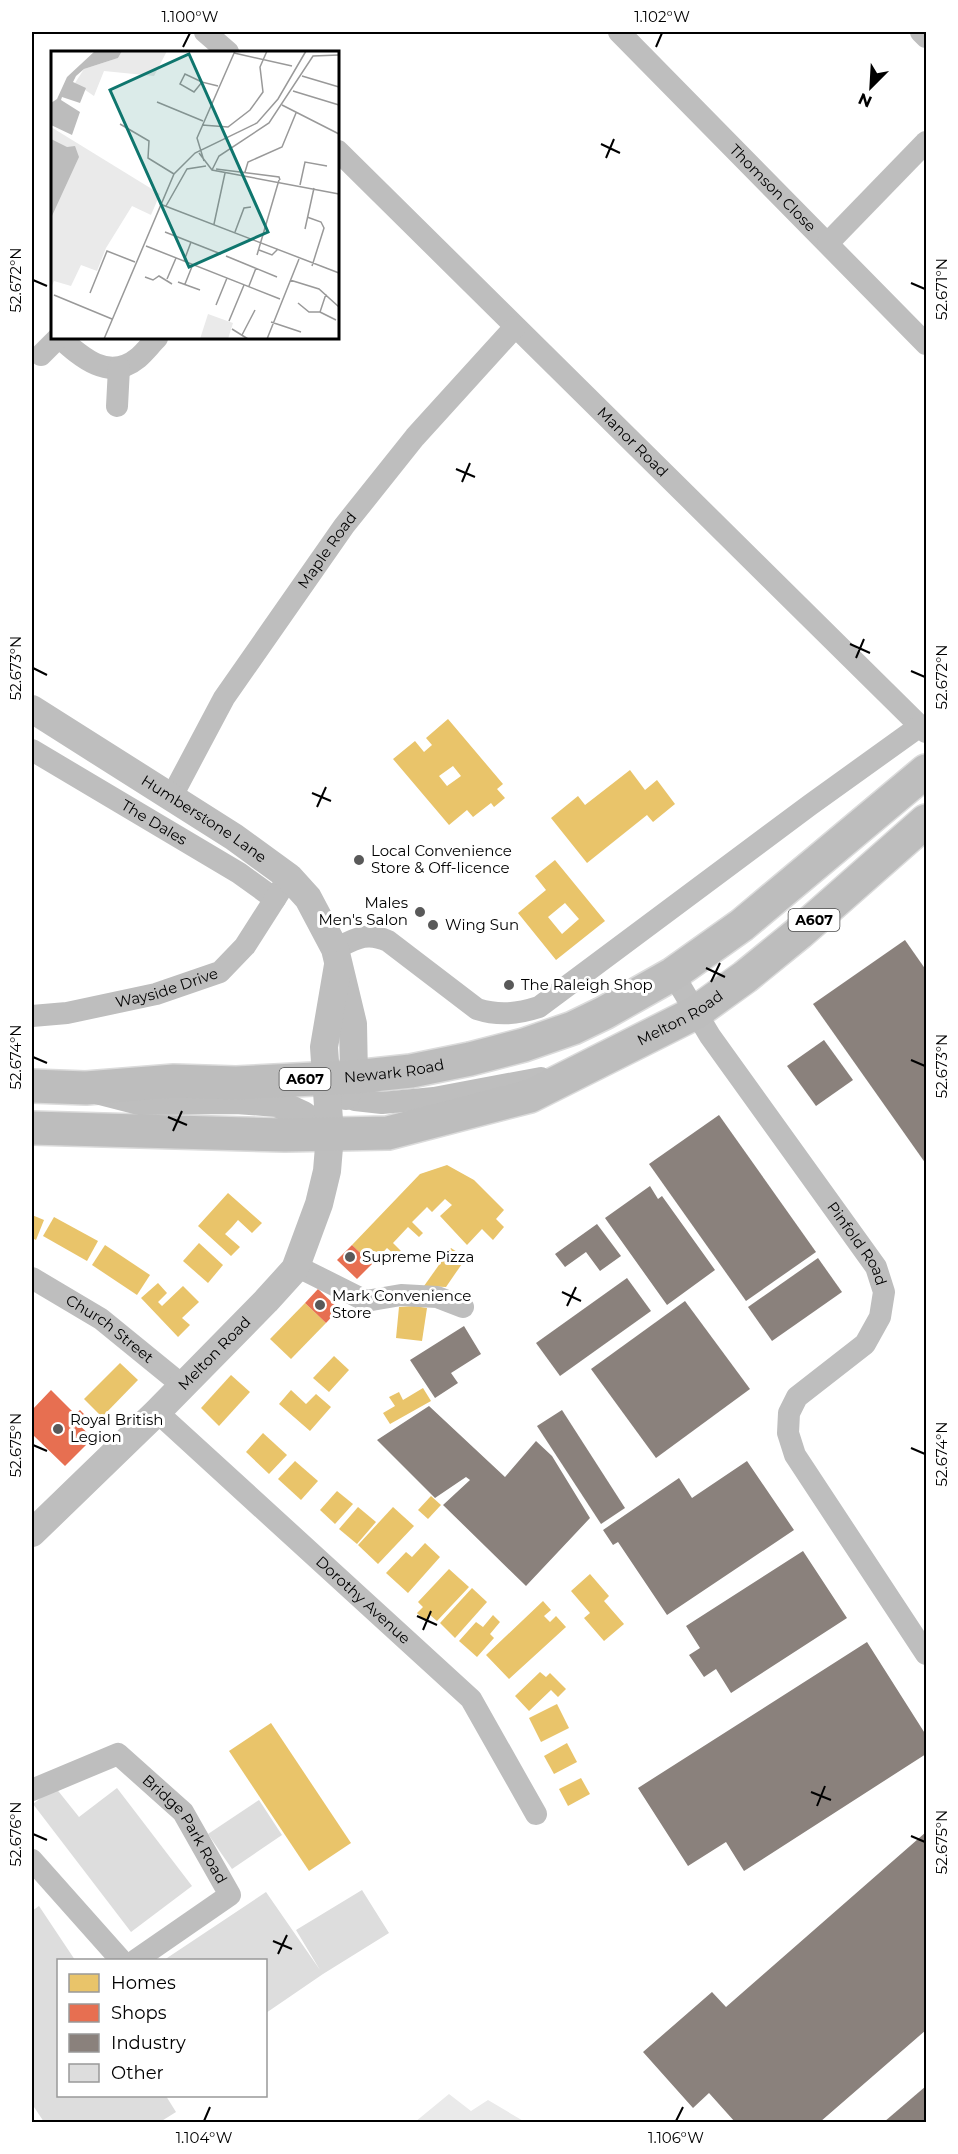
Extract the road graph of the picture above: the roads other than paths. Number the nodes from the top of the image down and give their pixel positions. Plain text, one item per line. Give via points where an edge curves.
1 (205, 32) edge
2 (619, 32) edge
3 (921, 32) edge
4 (927, 37) edge
5 (227, 51) edge
6 (927, 142) edge
7 (339, 152) edge
8 (828, 243) junction
9 (514, 327) junction
10 (58, 339) edge
11 (60, 339) edge
12 (156, 339) edge
13 (927, 344) edge
14 (41, 355) dead end
15 (120, 368) junction
16 (117, 406) dead end
17 (32, 710) edge
18 (923, 729) edge
19 (32, 750) edge
20 (927, 771) edge
21 (172, 796) junction
22 (927, 821) edge
23 (282, 888) junction
24 (336, 957) junction
25 (673, 974) junction
26 (695, 1013) junction
27 (32, 1016) edge
28 (583, 1070) junction
29 (342, 1084) junction
30 (32, 1086) edge
31 (86, 1088) junction
32 (32, 1128) edge
33 (330, 1135) junction
34 (296, 1266) junction
35 (32, 1278) edge
36 (463, 1307) dead end
37 (182, 1385) junction
38 (157, 1412) junction
39 (32, 1533) edge
40 (927, 1654) edge
41 (32, 1790) edge
42 (536, 1814) dead end
43 (32, 1860) edge
44 (120, 1959) edge
45 (137, 1959) edge

1 - 5 street
2 - 8 street, Thomson Close
3 - 4 street
6 - 8 street
7 - 9 street, Manor Road
8 - 13 street, Thomson Close
9 - 18 street, Manor Road
9 - 21 street, Maple Road via 416,437 344,526 224,698
10 - 14 street
11 - 15 street via 93,364
12 - 15 street via 137,359
15 - 16 street
17 - 21 street, Humberstone Lane
18 - 24 street via 810,805 539,1007 506,1015 477,1009 379,937 360,937
19 - 23 street, The Dales via 239,873
20 - 25 highway, A607 via 742,925
21 - 23 street, Humberstone Lane via 234,837
22 - 26 highway, Melton Road / A607 via 799,933
23 - 24 street, Humberstone Lane via 308,898
23 - 27 street, Wayside Drive via 244,946 220,972 156,994 67,1013
24 - 29 street via 324,1047
25 - 26 street, Pinfold Road
25 - 29 highway, Newark Road / A607 via 573,1028 524,1045
26 - 28 highway, Melton Road / A607
26 - 40 street, Pinfold Road via 876,1267 884,1292 880,1317 865,1344 797,1397 789,1413 788,1433 795,1455
28 - 29 street via 434,1098 367,1103
28 - 33 highway, Melton Road / A607 via 530,1096 388,1133
29 - 31 highway, Newark Road / A607 via 174,1081
29 - 33 street, Melton Road
30 - 31 highway, Newark Road / A607
31 - 33 street, A607 via 139,1101 277,1103 303,1115
32 - 33 highway, A607
33 - 34 street, Melton Road via 319,1204
34 - 36 street via 366,1301 401,1295 437,1297
34 - 37 street, Melton Road
35 - 37 street, Church Street via 101,1319
37 - 38 street, Melton Road
38 - 39 street, Melton Road
38 - 42 street, Dorothy Avenue via 471,1699
41 - 45 street, Bridge Park Road via 118,1754 183,1812 230,1895
43 - 44 street

